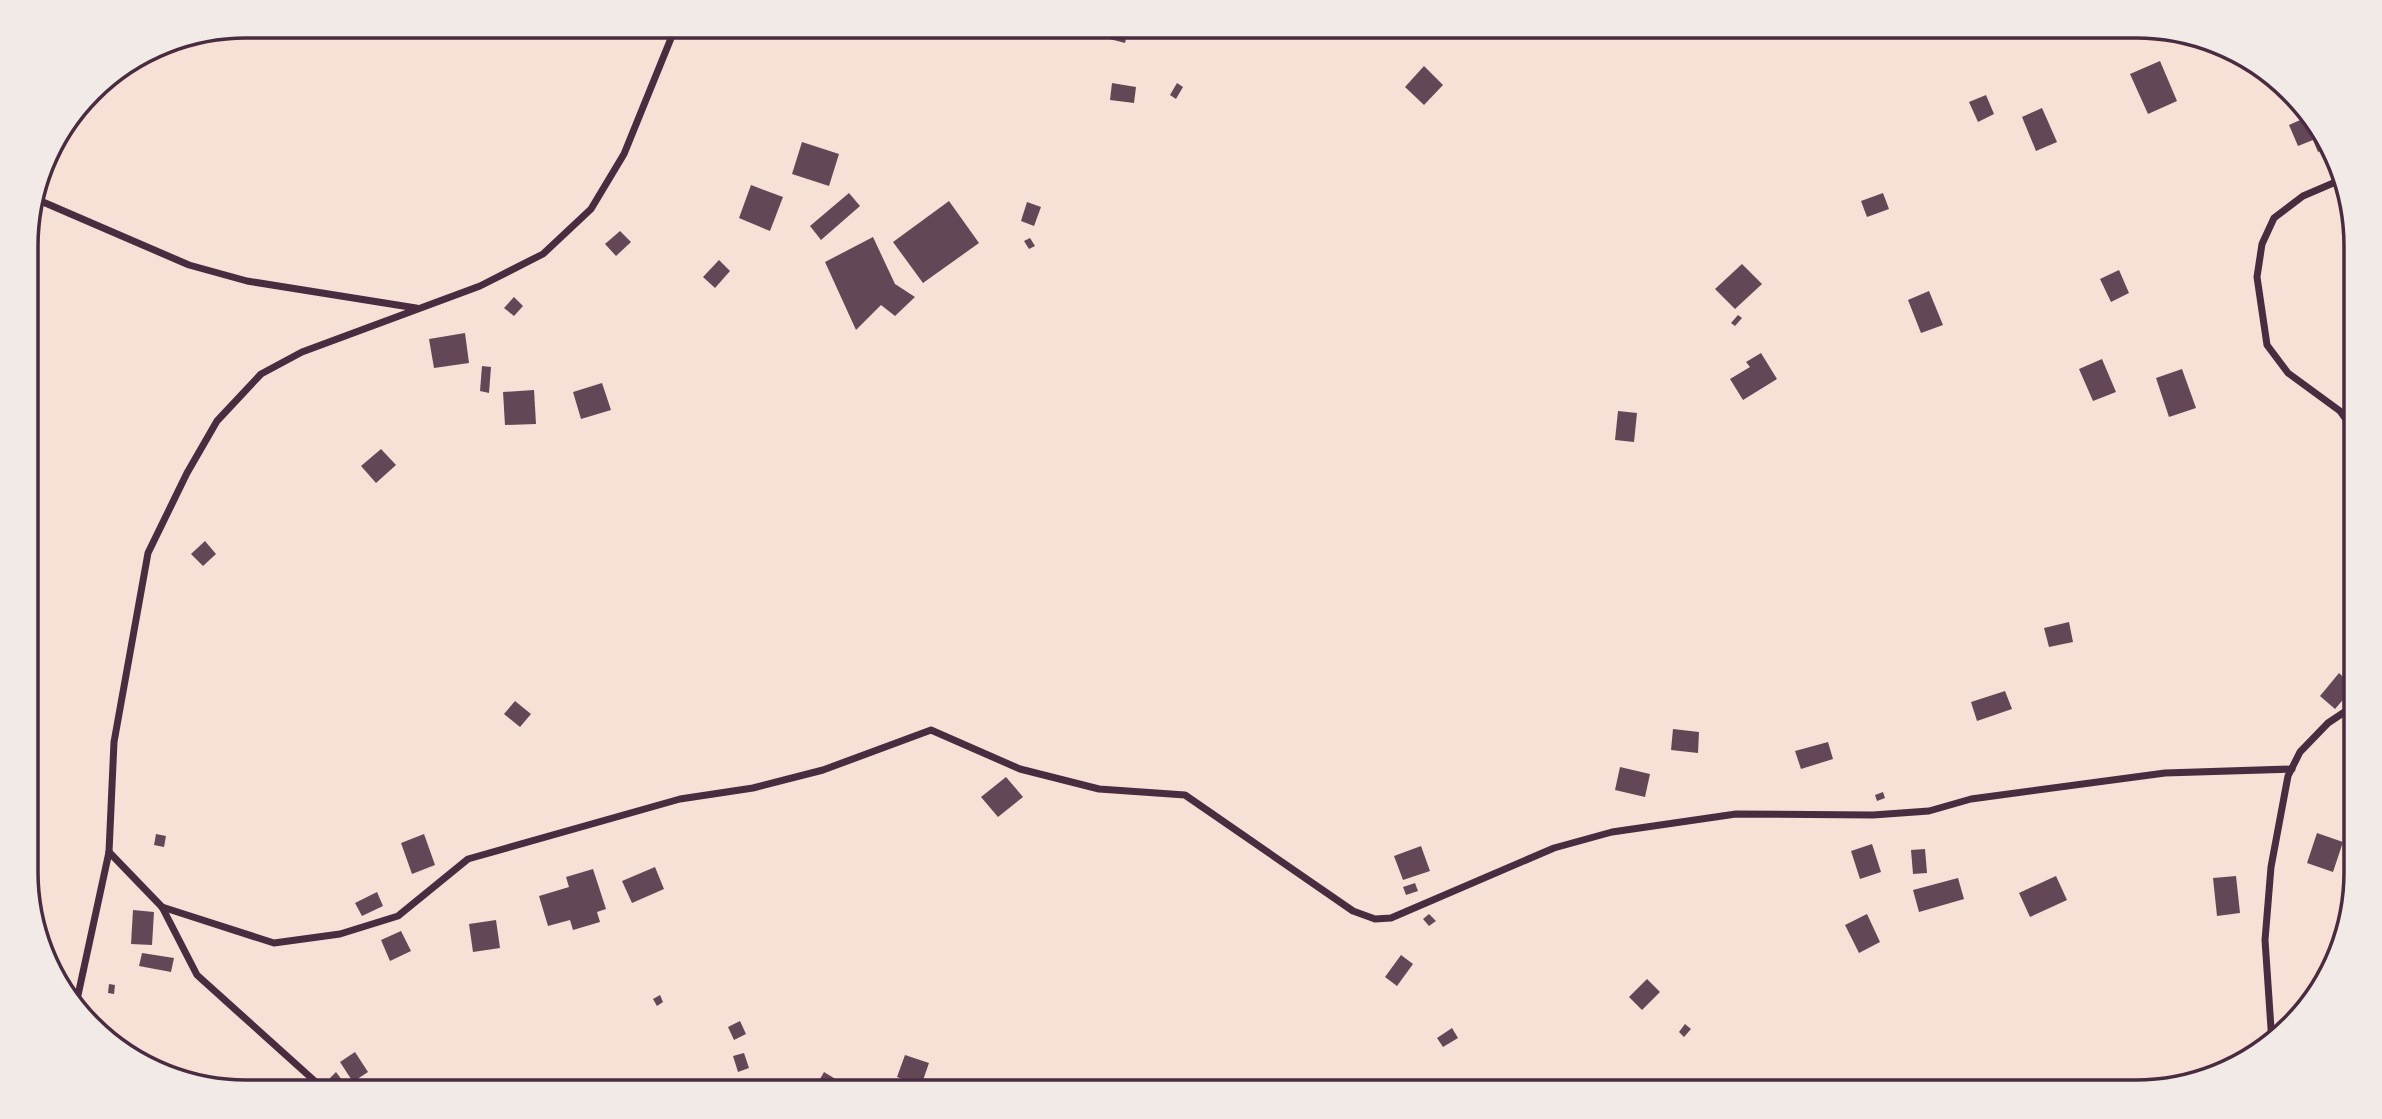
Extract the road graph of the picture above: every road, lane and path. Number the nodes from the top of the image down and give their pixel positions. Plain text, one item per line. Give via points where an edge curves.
1 (671, 38) edge
2 (2333, 183) edge
3 (44, 202) edge
4 (418, 309) junction
5 (2344, 417) edge
6 (2344, 712) edge
7 (2292, 769) junction
8 (109, 852) junction
9 (162, 907) junction
10 (78, 994) edge
11 (2272, 1030) edge
12 (314, 1080) edge

1 - 4 street via 624,154 591,209 543,254 480,286
2 - 5 street via 2303,196 2274,218 2262,244 2257,277 2267,345 2288,373
3 - 4 street via 189,265 247,281
4 - 8 street via 302,352 261,374 217,421 187,473 148,553 114,742
6 - 7 street via 2300,752
7 - 9 street via 2165,773 1970,799 1929,811 1736,814 1612,832 1554,848 1391,918 1375,919 1353,911 1185,795 1086,786 1020,769 932,730 823,770 754,788 680,799 468,859 398,916 341,934 274,943
7 - 11 street via 2271,867 2265,940
8 - 9 street
8 - 10 street
9 - 12 street via 197,975

